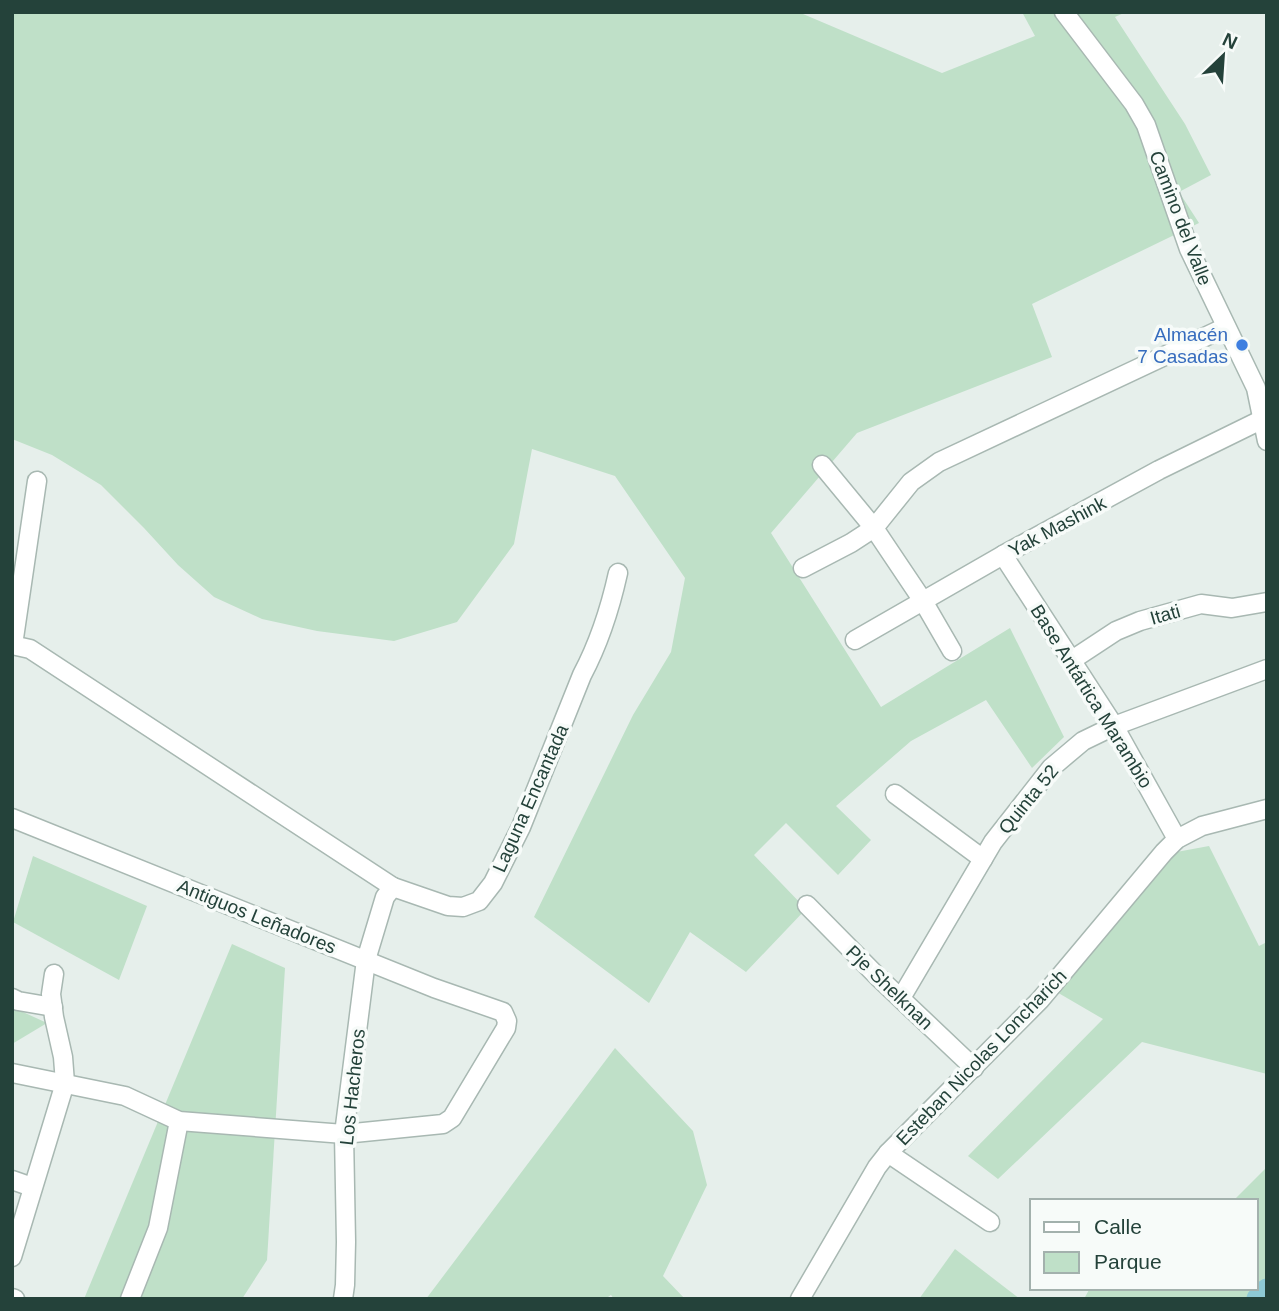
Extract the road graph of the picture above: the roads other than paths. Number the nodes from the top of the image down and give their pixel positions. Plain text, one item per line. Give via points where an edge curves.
1 (1064, 12) edge
2 (1226, 327) junction
3 (1262, 419) junction
4 (1267, 440) edge
5 (822, 465) dead end
6 (37, 481) dead end
7 (874, 528) junction
8 (1003, 555) junction
9 (803, 568) dead end
10 (618, 573) dead end
11 (923, 601) junction
12 (1267, 602) edge
13 (855, 640) dead end
14 (13, 645) edge
15 (952, 651) dead end
16 (1072, 660) junction
17 (1267, 669) edge
18 (1114, 726) junction
19 (895, 794) dead end
20 (1267, 809) edge
21 (12, 818) edge
22 (1177, 839) junction
23 (983, 859) junction
24 (394, 887) junction
25 (807, 905) dead end
26 (366, 960) junction
27 (54, 974) dead end
28 (901, 998) junction
29 (12, 999) edge
30 (53, 1007) junction
31 (974, 1068) junction
32 (12, 1073) edge
33 (65, 1083) junction
34 (180, 1121) junction
35 (344, 1134) junction
36 (888, 1153) junction
37 (12, 1181) edge
38 (32, 1187) junction
39 (990, 1222) dead end
40 (12, 1257) edge
41 (130, 1299) edge
42 (342, 1299) edge
43 (800, 1299) edge

1 - 2 street, Camino del Valle via 1146,125 1189,249
2 - 3 street, Camino del Valle via 1256,388
2 - 7 street via 939,462 911,482
3 - 4 street, Camino del Valle
3 - 8 street, Yak Mashink
5 - 7 street
6 - 14 street
7 - 9 street
7 - 11 street
8 - 11 street, Yak Mashink
8 - 16 street, Base Antártica Marambio
10 - 24 street, Laguna Encantada via 592,656 493,883 479,901 463,907
11 - 13 street, Yak Mashink
11 - 15 street
12 - 16 street, Itati via 1232,608 1201,604 1140,621
14 - 24 street, Laguna Encantada via 30,649
16 - 18 street, Base Antártica Marambio
17 - 18 street, Quinta 52
18 - 22 street, Base Antártica Marambio
18 - 23 street, Quinta 52 via 1083,741 1051,768
19 - 23 street
20 - 22 street, Esteban Nicolas Loncharich via 1202,826
21 - 26 street, Antiguos Leñadores
22 - 31 street, Esteban Nicolas Loncharich via 1040,1000
23 - 28 street, Quinta 52
24 - 26 street via 385,897
25 - 28 street, Pje Shelknan
26 - 35 street, Los Hacheros
26 - 35 street, Antiguos Leñadores via 503,1013 508,1021 452,1118 443,1124
27 - 30 street
28 - 31 street, Pje Shelknan
29 - 30 street
30 - 33 street
31 - 36 street, Esteban Nicolas Loncharich
32 - 33 street
33 - 34 street via 125,1097
33 - 38 street
34 - 35 street
34 - 41 street via 158,1228
35 - 42 street, Los Hacheros
36 - 39 street
36 - 43 street, Esteban Nicolas Loncharich
37 - 38 street
38 - 40 street

